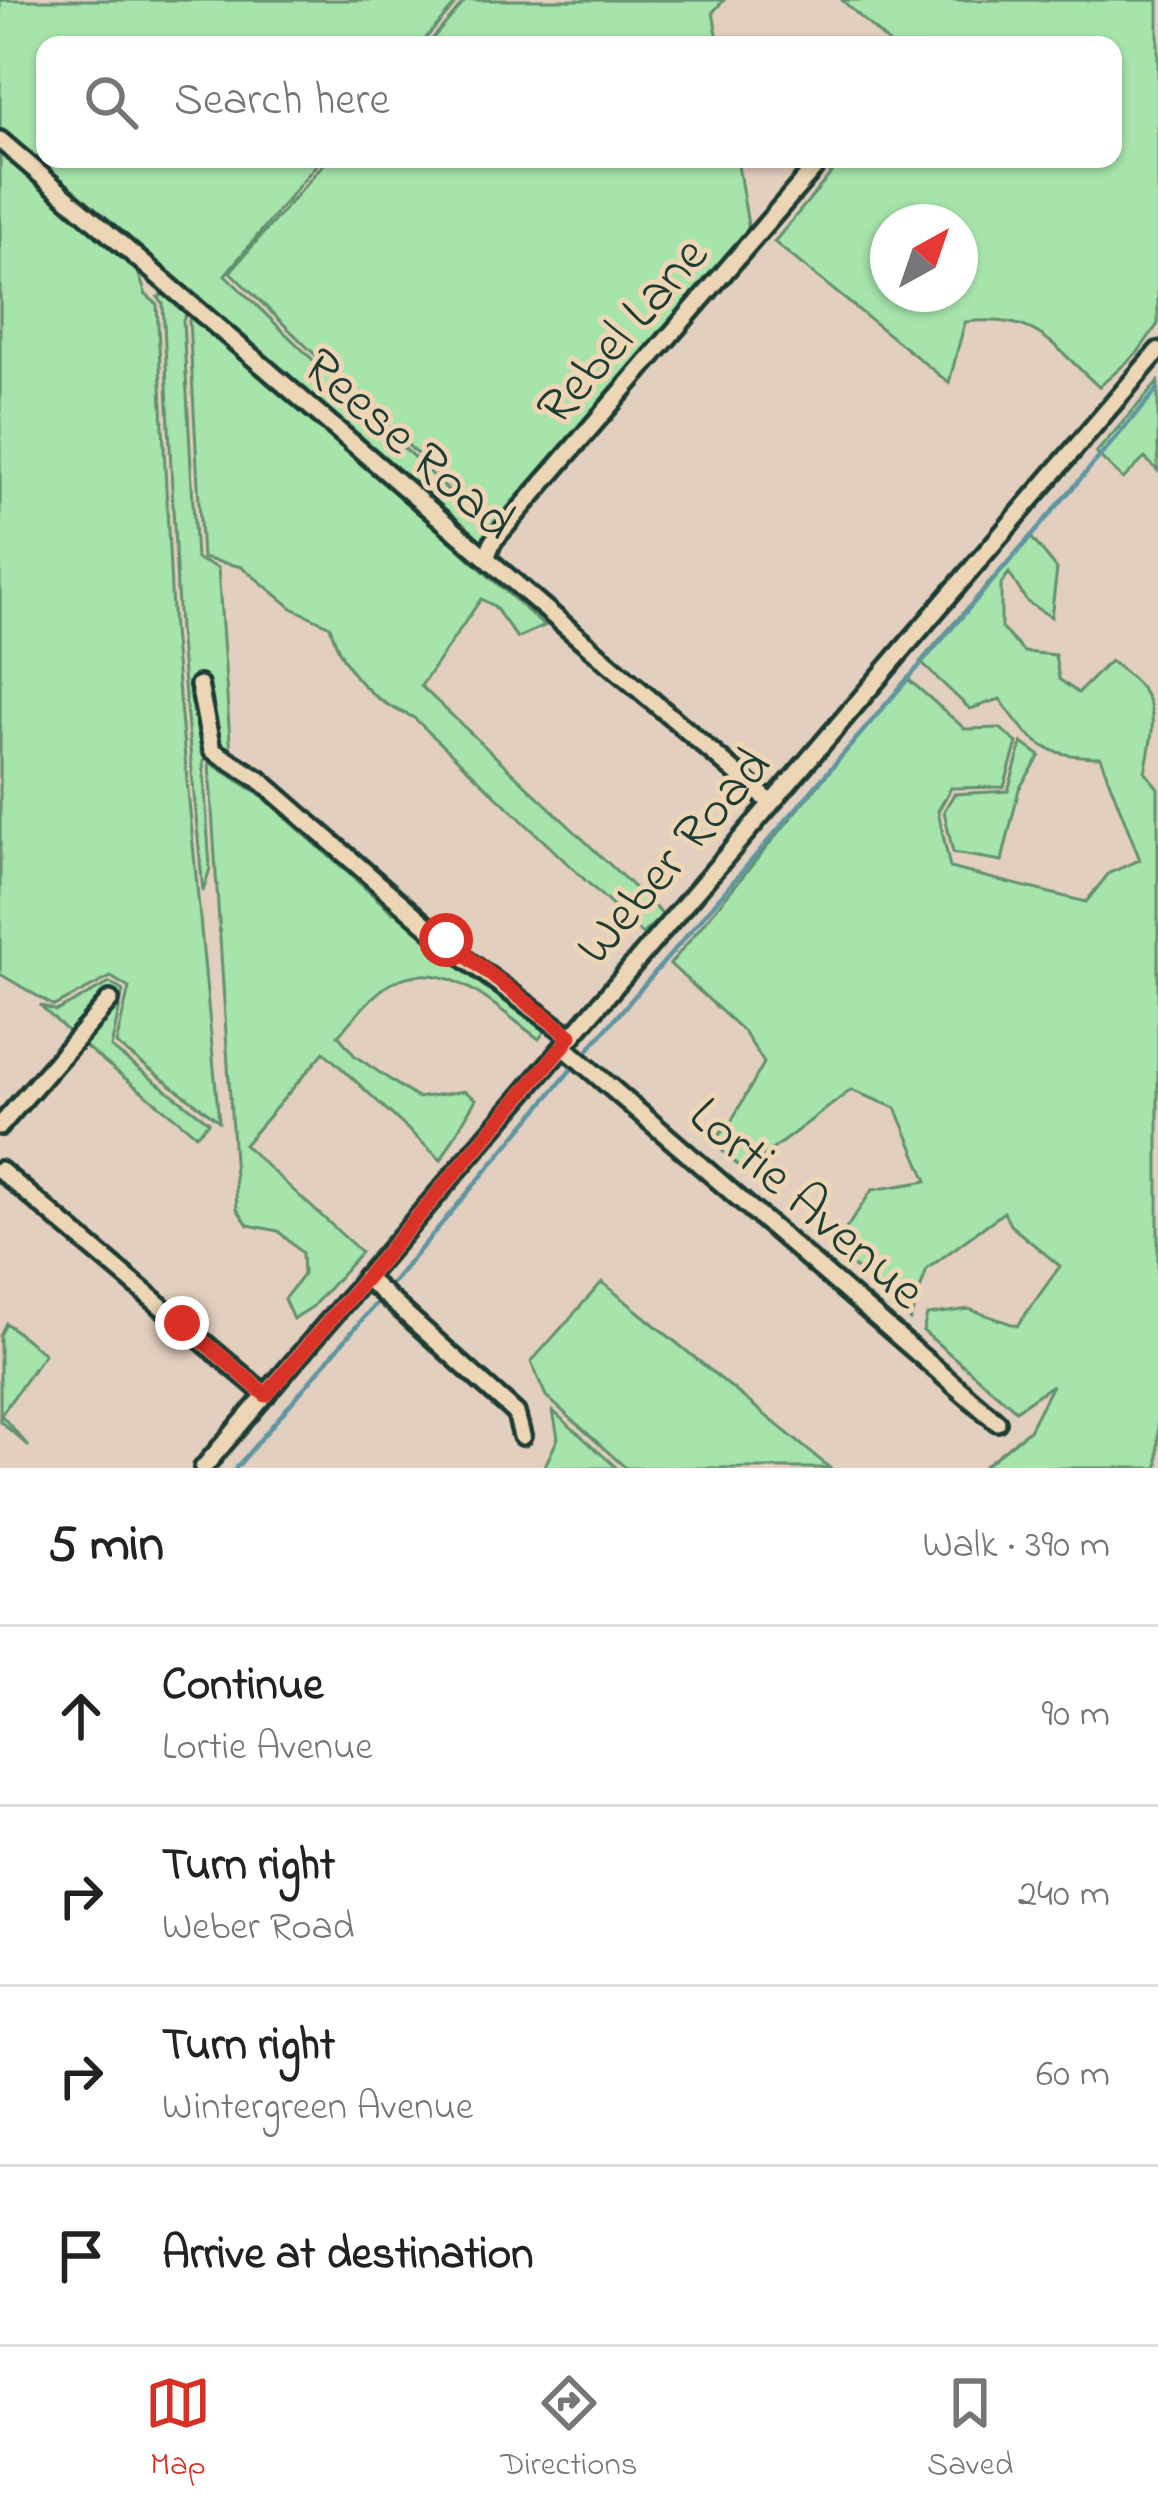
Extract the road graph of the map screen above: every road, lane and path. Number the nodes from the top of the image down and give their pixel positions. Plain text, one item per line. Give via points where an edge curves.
1 (0, 140) edge
2 (814, 168) edge
3 (1158, 351) edge
4 (486, 558) junction
5 (199, 685) dead end
6 (770, 802) junction
7 (110, 1000) dead end
8 (567, 1041) junction
9 (0, 1126) edge
10 (0, 1170) edge
11 (365, 1277) junction
12 (266, 1395) junction
13 (998, 1422) dead end
14 (522, 1436) dead end
15 (203, 1468) edge

1 - 4 street, Reese Road
2 - 4 street, Rebel Lane
3 - 6 street, Weber Road
4 - 6 street, Reese Road
5 - 8 street, Lortie Avenue via 212,750 260,780
6 - 8 street, Weber Road
7 - 9 street
8 - 11 street, Weber Road
8 - 13 street, Lortie Avenue
10 - 12 street
11 - 12 street, Weber Road
11 - 14 street via 516,1414
12 - 15 street, Weber Road

